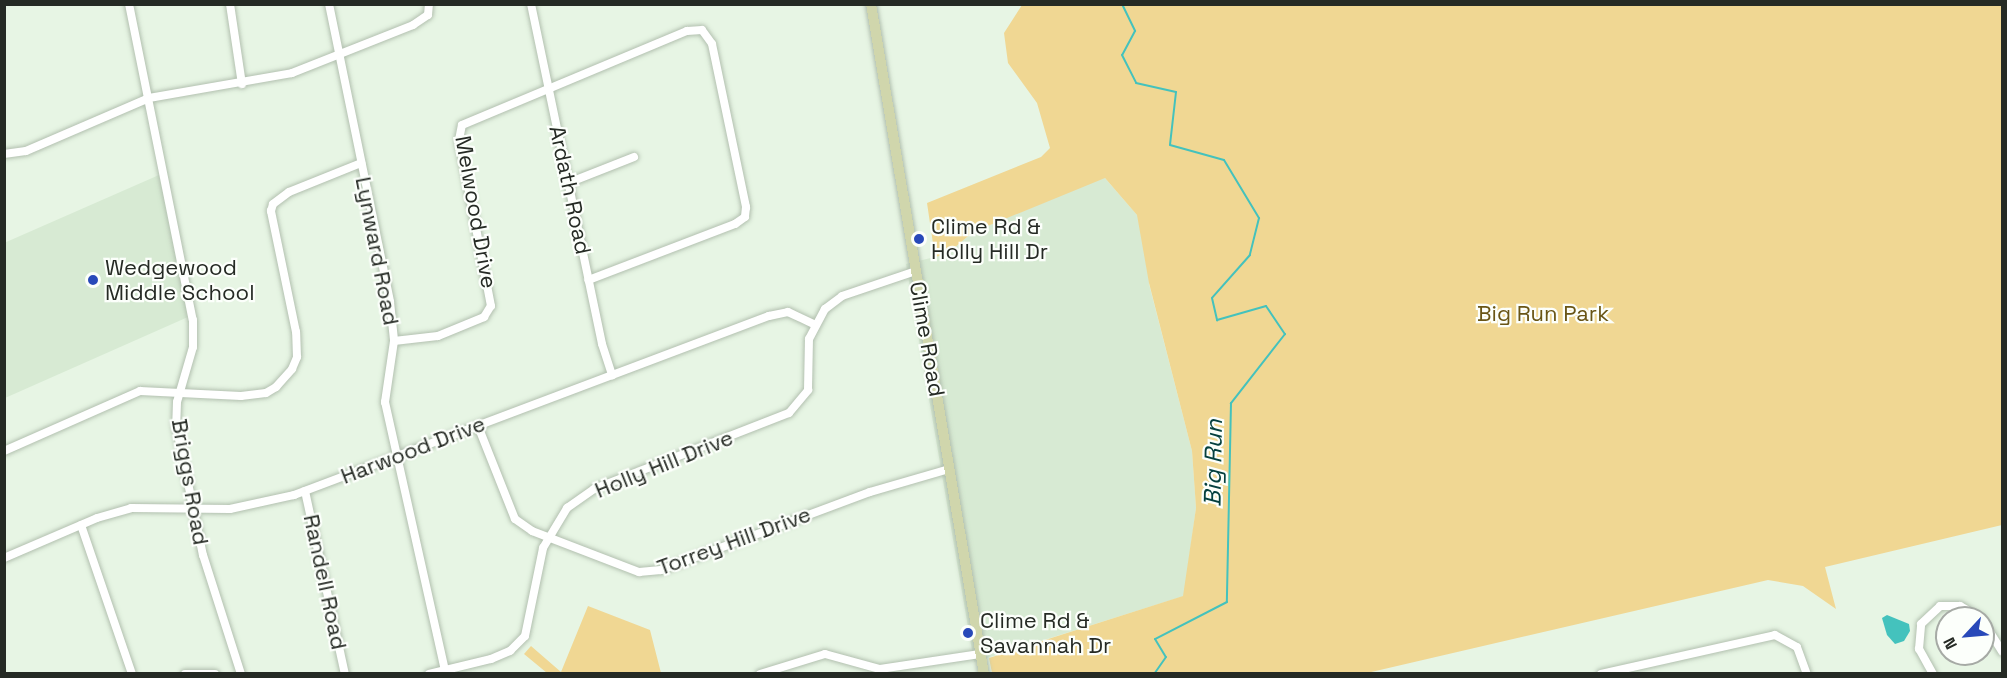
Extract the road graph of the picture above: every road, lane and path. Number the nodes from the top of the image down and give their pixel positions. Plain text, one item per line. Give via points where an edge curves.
1 (129, 4) edge
2 (230, 4) edge
3 (329, 4) edge
4 (429, 4) edge
5 (531, 4) edge
6 (871, 4) edge
7 (339, 56) junction
8 (242, 84) junction
9 (549, 88) junction
10 (148, 98) junction
11 (4, 154) edge
12 (634, 157) dead end
13 (361, 164) junction
14 (568, 183) junction
15 (916, 271) junction
16 (588, 280) junction
17 (814, 324) junction
18 (394, 340) junction
19 (612, 375) junction
20 (179, 392) junction
21 (478, 426) junction
22 (4, 451) edge
23 (397, 455) junction
24 (949, 469) junction
25 (305, 491) junction
26 (193, 508) junction
27 (81, 525) junction
28 (548, 537) junction
29 (4, 558) edge
30 (1935, 611) edge
31 (980, 654) junction
32 (445, 672) edge
33 (1607, 673) edge
34 (132, 674) edge
35 (185, 674) edge
36 (215, 674) edge
37 (241, 674) edge
38 (345, 674) edge
39 (429, 674) edge
40 (760, 674) edge
41 (984, 674) edge
42 (1807, 674) edge
43 (1933, 674) edge

1 - 10 street, Briggs Road
2 - 8 street
3 - 7 street, Lynward Road
4 - 7 street via 424,19
5 - 9 street, Ardath Road
6 - 15 main road, Clime Road
7 - 8 street via 292,73
7 - 13 street, Lynward Road
8 - 10 street
9 - 14 street, Ardath Road
9 - 16 street, Melwood Drive via 687,31 702,30 712,44 746,207 745,217 735,224
9 - 18 street, Melwood Drive via 468,120 459,132 491,294 487,314 424,339
10 - 11 street via 26,151
10 - 20 street, Briggs Road via 193,320 193,347
12 - 14 street
13 - 18 street, Lynward Road via 390,302
13 - 20 street via 289,192 273,204 271,212 296,332 297,357 286,379 266,393 253,396
14 - 16 street, Ardath Road
15 - 17 street via 842,296
15 - 24 main road, Clime Road
16 - 19 street, Ardath Road
17 - 19 street, Harwood Drive via 788,312 769,316
17 - 28 street, Holly Hill Drive via 809,339 808,390 797,407 780,418 594,489 567,508
18 - 23 street, Lynward Road via 384,391
19 - 21 street, Harwood Drive
20 - 22 street via 140,391
20 - 26 street, Briggs Road via 176,425
21 - 23 street, Harwood Drive
21 - 28 street, Torrey Hill Drive via 515,519
23 - 25 street, Harwood Drive
23 - 32 street, Lynward Road
24 - 28 street, Torrey Hill Drive via 851,499 661,570 639,572
24 - 31 main road, Clime Road
25 - 26 street, Harwood Drive via 261,504
25 - 38 street, Randell Road
26 - 27 street, Harwood Drive via 131,508
26 - 37 street, Briggs Road via 206,565
27 - 29 street, Harwood Drive
27 - 34 street
28 - 32 street, Holly Hill Drive via 525,636 510,651
30 - 43 street via 1921,624 1919,637 1919,649
31 - 40 street via 880,669 825,654
31 - 41 main road, Clime Road
32 - 39 street, Holly Hill Drive
33 - 42 street via 1765,635 1785,638 1797,647
35 - 36 street

